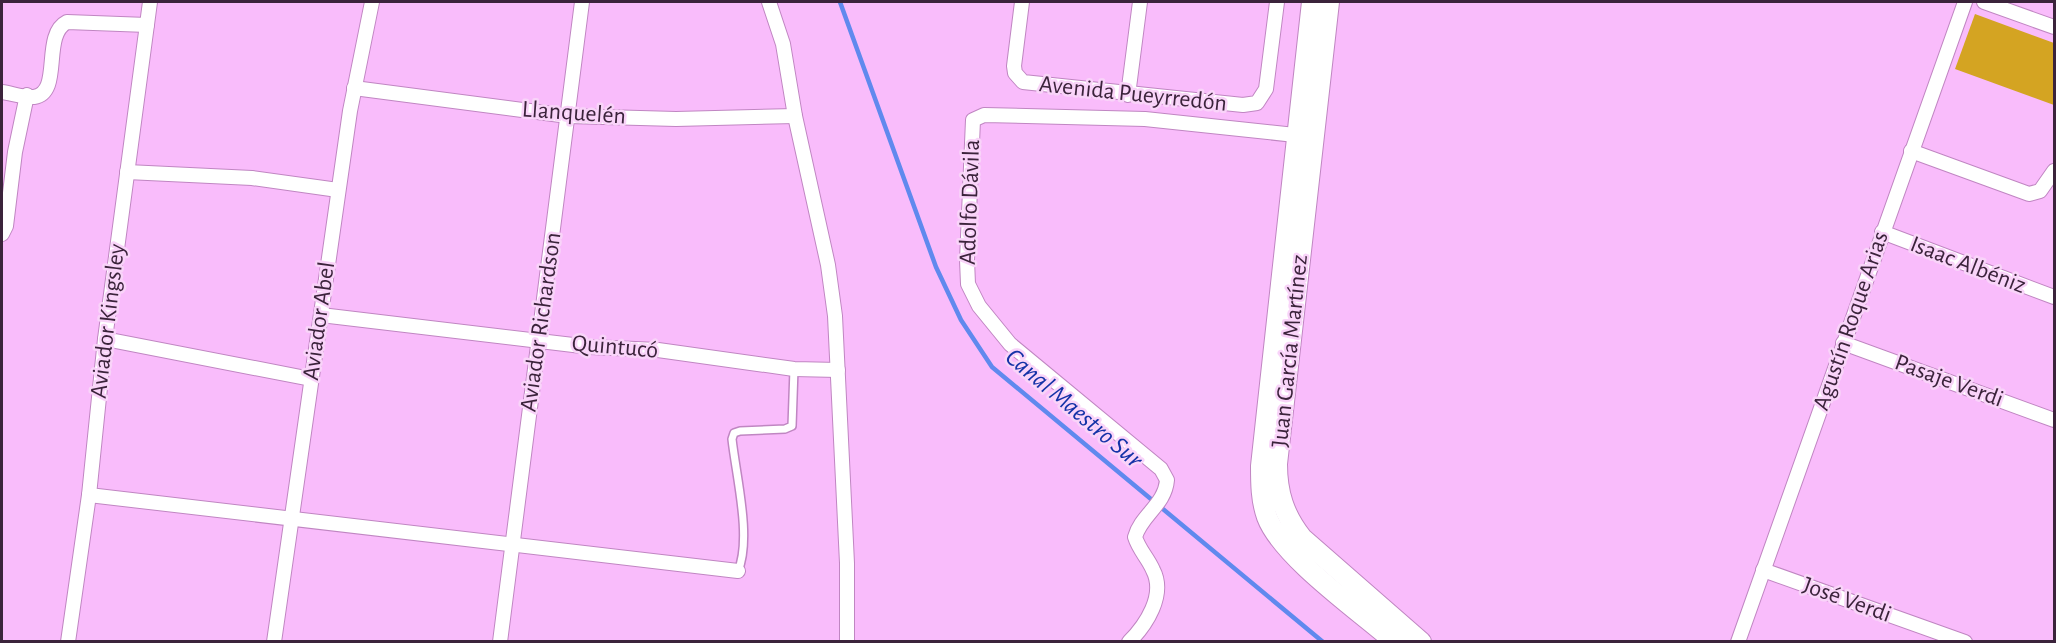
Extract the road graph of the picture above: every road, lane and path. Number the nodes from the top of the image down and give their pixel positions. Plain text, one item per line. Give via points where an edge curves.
1 (150, 2) edge
2 (372, 2) edge
3 (582, 2) edge
4 (769, 2) edge
5 (1022, 2) edge
6 (1140, 2) edge
7 (1277, 2) edge
8 (1311, 2) edge
9 (1329, 2) edge
10 (1965, 2) edge
11 (1984, 2) edge
12 (147, 26) junction
13 (2055, 27) edge
14 (354, 88) junction
15 (2, 92) edge
16 (1128, 94) junction
17 (27, 95) junction
18 (568, 116) junction
19 (795, 116) junction
20 (1295, 135) junction
21 (1911, 151) junction
22 (2055, 171) edge
23 (127, 172) junction
24 (338, 190) junction
25 (1882, 232) junction
26 (2, 234) edge
27 (2055, 297) edge
28 (321, 315) junction
29 (105, 339) junction
30 (539, 340) junction
31 (1843, 343) junction
32 (794, 369) junction
33 (838, 370) junction
34 (311, 379) junction
35 (2055, 420) edge
36 (89, 495) junction
37 (291, 520) junction
38 (511, 544) junction
39 (1763, 570) junction
40 (738, 572) joint
41 (68, 642) edge
42 (274, 642) edge
43 (500, 642) edge
44 (847, 642) edge
45 (1129, 642) edge
46 (1395, 642) edge
47 (1421, 642) edge
48 (1738, 642) edge
49 (1965, 642) edge

1 - 12 street, Aviador Kingsley
2 - 14 street, Aviador Abel
3 - 18 street, Aviador Richardson
4 - 19 street via 783,44
5 - 16 street, Avenida Pueyrredón via 1014,66 1019,79 1028,84
6 - 16 street
7 - 16 street, Avenida Pueyrredón via 1266,89 1261,100 1243,105
8 - 20 main road, Juan García Martínez
9 - 47 main road, Juan García Martínez via 1277,464 1278,492 1289,522 1302,538
10 - 21 street, Agustín Roque Arias
11 - 13 street
12 - 17 street via 67,22 58,26 49,83 43,93
12 - 23 street, Aviador Kingsley
14 - 18 street, Llanquelén
14 - 24 street, Aviador Abel
15 - 17 street
17 - 26 street
18 - 19 street, Llanquelén
18 - 30 street, Aviador Richardson
19 - 33 street via 828,265
20 - 45 street, Adolfo Dávila via 1145,119 984,115 973,120 966,260 968,284 979,306 1010,344 1161,469 1167,480 1162,499 1138,528 1136,537 1155,572 1154,603 1149,620
20 - 46 main road, Juan García Martínez via 1261,466 1263,505 1282,541
21 - 22 street via 2029,194 2040,191
21 - 25 street, Agustín Roque Arias
23 - 24 street via 252,178
23 - 29 street, Aviador Kingsley
24 - 28 street, Aviador Abel
25 - 27 street, Isaac Albéniz
25 - 31 street, Agustín Roque Arias
28 - 30 street, Quintucó
28 - 34 street, Aviador Abel
29 - 34 street
29 - 36 street, Aviador Kingsley
30 - 32 street, Quintucó via 658,350
30 - 38 street, Aviador Richardson
31 - 35 street, Pasaje Verdi
31 - 39 street, Agustín Roque Arias
32 - 33 street, Quintucó
32 - 40 lane via 792,426 740,431 732,439 743,536
33 - 44 street
34 - 37 street, Aviador Abel
36 - 37 street
36 - 41 street, Aviador Kingsley
37 - 38 street
37 - 42 street, Aviador Abel
38 - 40 street
38 - 43 street, Aviador Richardson
39 - 48 street, Agustín Roque Arias
39 - 49 street, José Verdi

